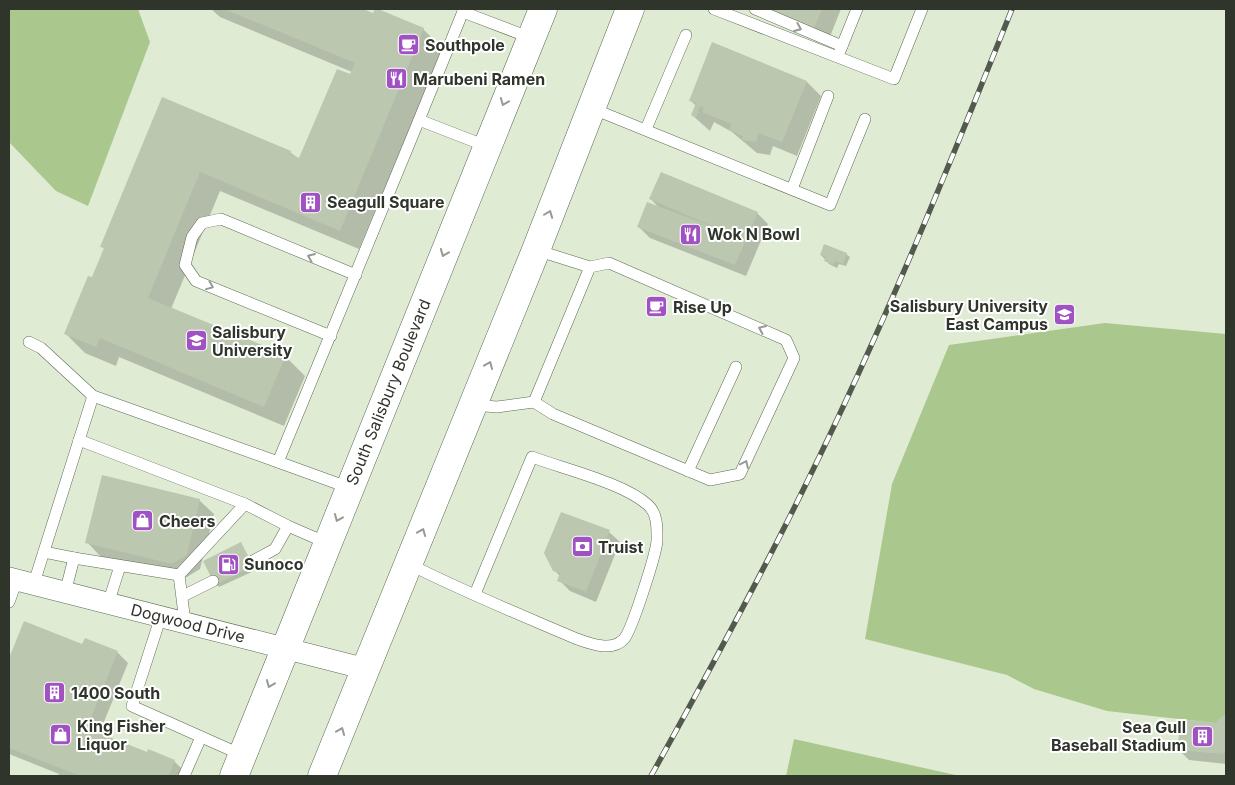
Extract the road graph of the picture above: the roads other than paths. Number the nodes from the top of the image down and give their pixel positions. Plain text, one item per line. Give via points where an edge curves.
1 (543, 9) edge
2 (630, 9) edge
3 (714, 9) edge
4 (755, 9) edge
5 (857, 9) edge
6 (922, 9) edge
7 (463, 10) edge
8 (686, 35) dead end
9 (531, 38) junction
10 (840, 51) junction
11 (828, 96) dead end
12 (591, 108) junction
13 (866, 119) dead end
14 (419, 120) junction
15 (646, 129) junction
16 (486, 146) junction
17 (792, 189) junction
18 (536, 250) junction
19 (590, 267) junction
20 (356, 275) junction
21 (331, 336) junction
22 (29, 342) dead end
23 (736, 366) dead end
24 (93, 396) junction
25 (534, 402) junction
26 (473, 405) junction
27 (79, 440) junction
28 (278, 462) junction
29 (688, 471) junction
30 (350, 488) junction
31 (245, 504) junction
32 (288, 526) junction
33 (327, 543) junction
34 (44, 552) junction
35 (74, 558) junction
36 (251, 562) dead end
37 (409, 564) junction
38 (120, 566) junction
39 (179, 576) junction
40 (20, 581) edge
41 (213, 581) dead end
42 (65, 593) junction
43 (475, 594) junction
44 (183, 596) junction
45 (9, 602) edge
46 (108, 604) junction
47 (161, 616) junction
48 (185, 622) junction
49 (285, 647) junction
50 (366, 669) junction
51 (201, 737) junction
52 (238, 766) edge
53 (184, 776) edge
54 (322, 776) edge

1 - 9 main road, South Salisbury Boulevard
2 - 12 main road
3 - 10 lane
4 -> 10 lane
5 - 10 lane
6 - 10 lane via 894,79
7 - 9 lane
7 - 14 lane
8 - 15 lane
9 -> 16 main road, South Salisbury Boulevard
11 - 17 lane
12 - 15 lane
18 -> 12 main road
13 - 17 lane via 830,205
14 - 16 lane
14 - 20 lane
15 - 17 lane
16 -> 30 main road, South Salisbury Boulevard
18 - 19 lane
26 -> 18 main road
19 - 25 lane
29 -> 19 lane via 710,480 740,474 794,358 786,340 609,263
20 - 21 lane
20 -> 21 lane via 221,219 202,223 192,237 185,265 196,281
21 - 28 lane
22 - 24 lane via 41,348
23 - 29 lane
24 - 27 lane
24 - 28 lane
25 - 26 lane
25 - 29 lane via 554,414
37 -> 26 main road
27 - 31 lane
27 - 34 lane
28 - 30 lane
30 -> 33 main road, South Salisbury Boulevard
31 - 32 lane
31 - 39 lane
32 - 33 lane
32 - 36 lane via 275,549
33 - 49 main road, South Salisbury Boulevard
34 - 35 lane
34 - 40 lane
35 - 38 lane
35 - 42 lane
37 - 43 lane
37 - 50 main road
38 - 39 lane
38 - 46 lane
39 - 44 lane
40 - 42 street, Dogwood Drive
40 - 45 lane
41 - 44 lane
42 - 46 street, Dogwood Drive
43 - 43 lane via 577,639 611,646 624,639 633,620 657,544 657,521 649,506 625,490 532,457
44 - 48 lane
46 - 47 street, Dogwood Drive
47 - 48 street, Dogwood Drive
47 - 51 lane via 132,706
48 - 49 street, Dogwood Drive
49 - 50 street, Dogwood Drive
49 -> 52 main road, South Salisbury Boulevard
54 -> 50 main road
51 - 52 lane
51 - 53 lane

